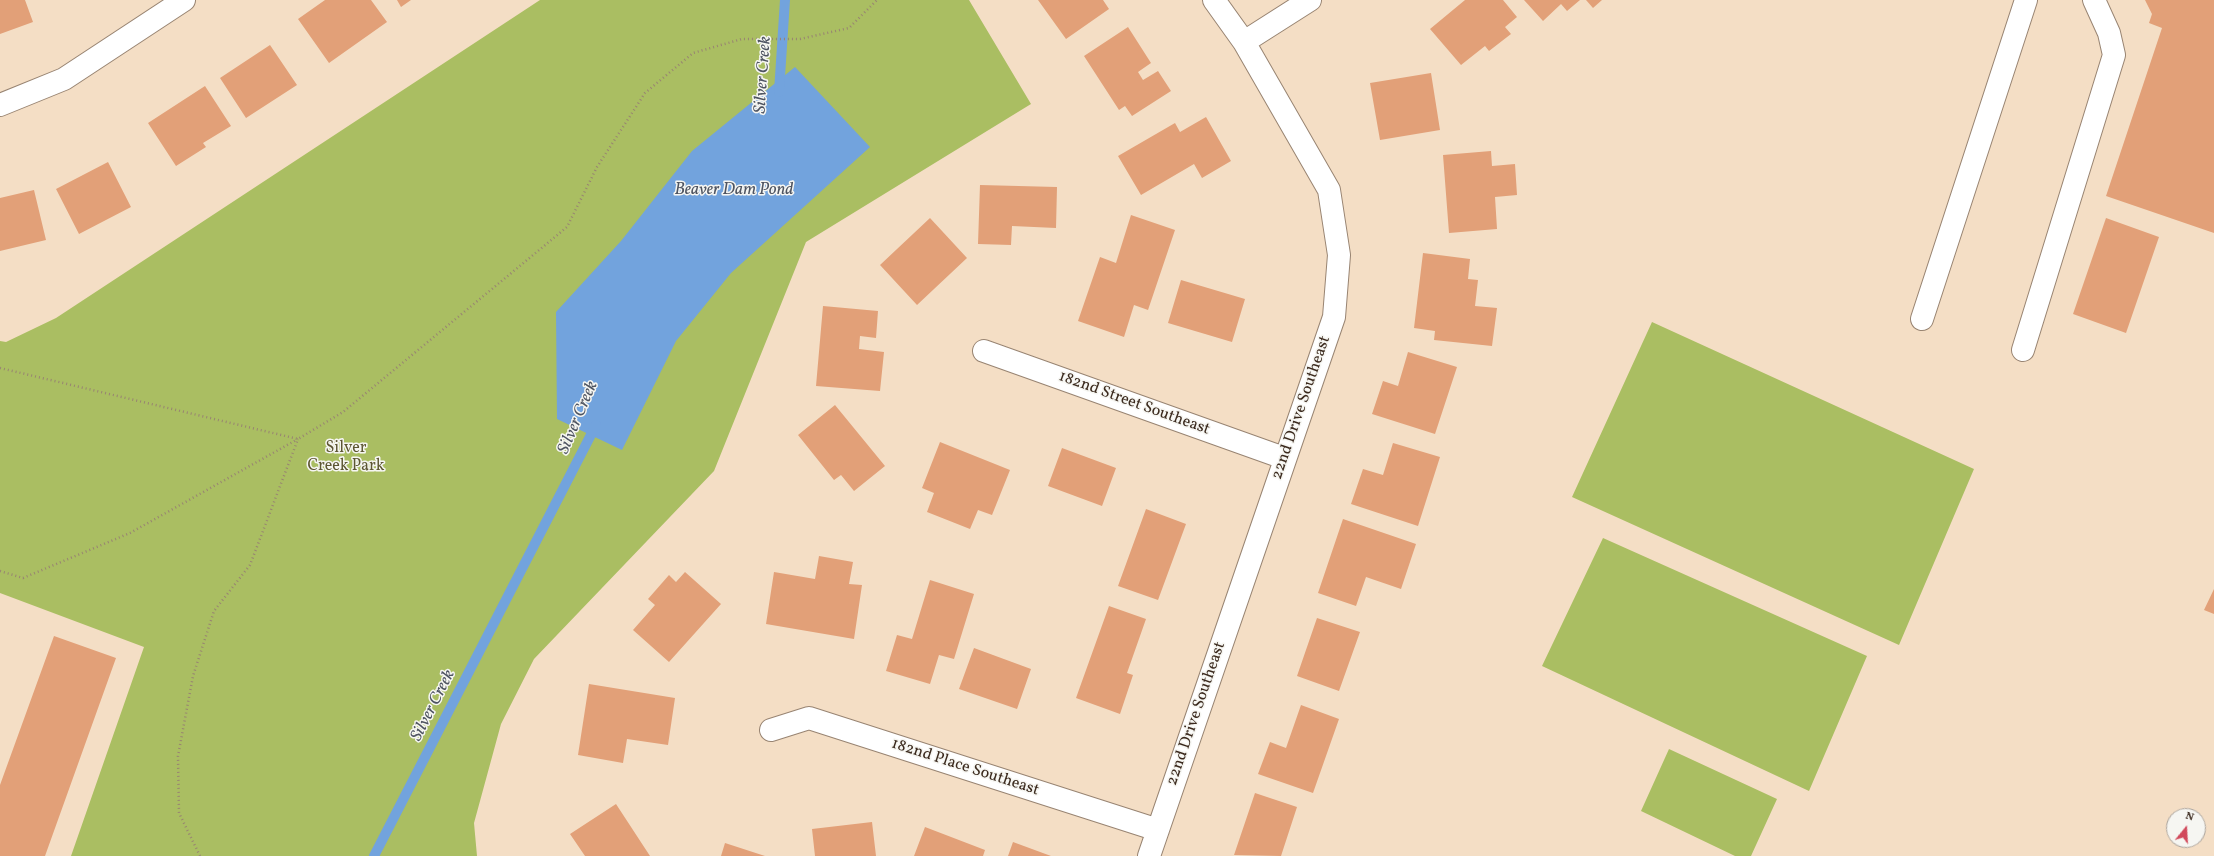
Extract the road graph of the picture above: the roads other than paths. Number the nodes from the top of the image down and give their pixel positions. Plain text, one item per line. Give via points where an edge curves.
1 (184, 0) edge
2 (1214, 0) edge
3 (1310, 0) edge
4 (2026, 0) edge
5 (2094, 0) edge
6 (1244, 42) junction
7 (0, 105) edge
8 (1922, 319) dead end
9 (2023, 350) dead end
10 (984, 351) dead end
11 (1284, 458) junction
12 (771, 730) dead end
13 (1158, 830) junction
14 (1149, 856) edge

1 - 7 street via 64,79
2 - 6 street, 22nd Drive Southeast
3 - 6 street
4 - 8 street
5 - 9 street via 2109,32 2114,55
6 - 11 street, 22nd Drive Southeast via 1329,190 1339,255 1334,317
10 - 11 street, 182nd Street Southeast
11 - 13 street, 22nd Drive Southeast
12 - 13 street, 182nd Place Southeast via 810,718
13 - 14 street, 22nd Drive Southeast

